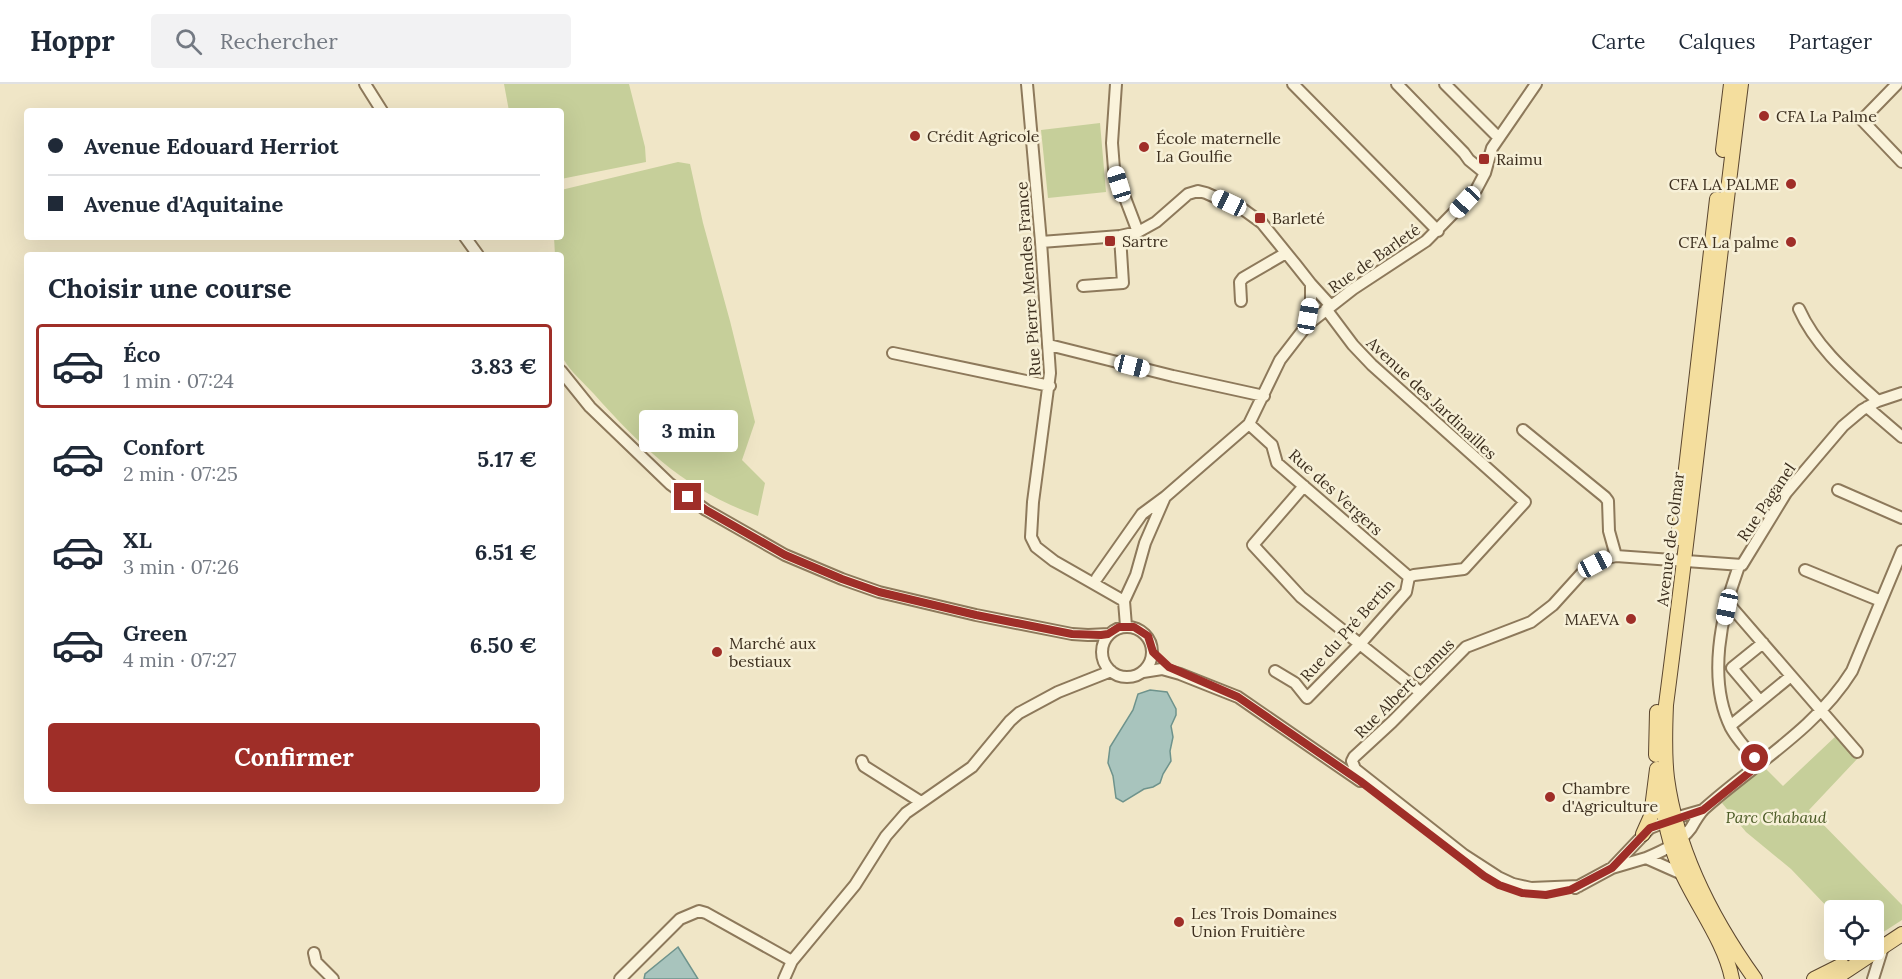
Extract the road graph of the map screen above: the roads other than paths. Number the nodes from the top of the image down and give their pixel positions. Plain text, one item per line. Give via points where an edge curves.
1 (364, 84) edge
2 (1027, 84) edge
3 (1116, 84) edge
4 (1293, 84) edge
5 (1397, 84) edge
6 (1445, 84) edge
7 (1536, 84) edge
8 (1731, 84) edge
9 (1741, 84) edge
10 (1897, 84) edge
11 (380, 108) edge
12 (1498, 138) junction
13 (1902, 162) edge
14 (1485, 173) junction
15 (1438, 231) junction
16 (1138, 232) junction
17 (1120, 236) junction
18 (1041, 242) junction
19 (1286, 253) junction
20 (1311, 284) junction
21 (1083, 286) dead end
22 (1241, 301) dead end
23 (1328, 307) junction
24 (1799, 309) dead end
25 (1307, 325) junction
26 (1049, 345) junction
27 (893, 352) dead end
28 (564, 375) edge
29 (1050, 386) junction
30 (1902, 393) edge
31 (1264, 396) junction
32 (1878, 402) junction
33 (1867, 407) junction
34 (1249, 424) junction
35 (1523, 430) dead end
36 (1902, 437) edge
37 (1304, 486) junction
38 (1838, 490) dead end
39 (1165, 497) junction
40 (1525, 502) joint
41 (1902, 518) edge
42 (1130, 530) junction
43 (1145, 543) junction
44 (1902, 551) edge
45 (1616, 556) junction
46 (1676, 560) junction
47 (1739, 566) junction
48 (1805, 570) dead end
49 (1409, 577) junction
50 (1097, 578) dead end
51 (1124, 601) junction
52 (1881, 601) junction
53 (1728, 603) junction
54 (1126, 626) junction
55 (1072, 634) junction
56 (1108, 634) junction
57 (1763, 643) junction
58 (1360, 644) junction
59 (1153, 652) junction
60 (1102, 655) junction
61 (1111, 671) junction
62 (1275, 671) dead end
63 (1143, 672) junction
64 (1180, 674) junction
65 (1093, 676) junction
66 (1791, 676) junction
67 (1420, 692) junction
68 (1760, 701) junction
69 (1821, 710) junction
70 (1730, 726) junction
71 (1857, 752) dead end
72 (862, 761) dead end
73 (1760, 764) junction
74 (1657, 769) junction
75 (921, 802) junction
76 (1703, 810) junction
77 (1671, 815) junction
78 (1643, 834) junction
79 (1676, 842) junction
80 (1646, 858) junction
81 (1612, 868) junction
82 (1682, 874) junction
83 (1579, 885) junction
84 (1902, 934) edge
85 (1715, 936) junction
86 (1884, 946) edge
87 (314, 953) dead end
88 (1859, 960) edge
89 (1877, 960) edge
90 (792, 961) junction
91 (1826, 978) edge
92 (333, 979) edge
93 (620, 979) edge
94 (784, 979) edge
95 (1732, 979) edge
96 (1738, 979) edge
97 (1755, 979) edge
98 (1873, 979) edge

1 - 11 street
2 - 18 street, Rue Pierre Mendes France
3 - 16 street via 1114,169
4 - 15 street
5 - 14 street
6 - 12 street
7 - 12 street, Rue de Barleté
8 - 46 main road, Avenue de Colmar
9 - 46 main road, Avenue de Colmar
10 - 13 street via 1862,120
12 - 14 street, Rue de Barleté
14 - 15 street, Rue de Barleté via 1476,190
15 - 23 street, Rue de Barleté
16 - 17 street
16 - 19 street, Avenue des Jardinailles via 1188,194 1198,191 1244,210 1262,223
17 - 18 street
17 - 21 street via 1123,283
18 - 26 street, Rue Pierre Mendes France
19 - 20 street, Avenue des Jardinailles
19 - 22 street via 1243,278
20 - 23 street, Avenue des Jardinailles
20 - 25 street
23 - 25 street, Rue de Barleté
23 - 40 street, Avenue des Jardinailles via 1353,345 1372,364
24 - 32 street via 1816,341
25 - 31 street, Rue de Barleté via 1280,360
26 - 29 street, Rue Pierre Mendes France
26 - 31 street
27 - 29 street
28 - 55 street via 590,407 670,484 706,510 785,555 879,592
29 - 51 street, Rue Pierre Mendes France via 1031,537 1036,547 1054,561
30 - 32 street, Rue Paganel
31 - 34 street, Rue de Barleté
32 - 33 street, Rue Paganel
33 - 36 street
33 - 47 street, Rue Paganel via 1843,426 1796,480
34 - 37 street, Rue des Vergers via 1272,445 1277,463
34 - 39 street, Rue de Barleté
35 - 45 street via 1608,501 1609,531
37 - 49 street, Rue des Vergers
37 - 58 street via 1253,545 1301,597
38 - 41 street
39 - 42 street, Rue de Barleté via 1142,514
39 - 43 street, Rue de Barleté
40 - 49 street, Rue du Pré Bertin via 1464,569
42 - 43 street
42 - 50 street, Rue de Barleté
43 - 51 street, Rue de Barleté
44 - 52 street
45 - 46 street, Rue Albert Camus
45 - 67 street, Rue Albert Camus via 1582,573 1531,622 1466,647
46 - 47 street, Rue Paganel
46 - 74 main road, Avenue de Colmar via 1655,734
46 - 77 main road, Avenue de Colmar via 1665,753
47 - 53 street
48 - 52 street
49 - 58 street, Rue du Pré Bertin via 1406,592
51 - 54 street, Rue de Barleté
52 - 69 street via 1851,673
53 - 57 street
53 - 70 street via 1719,690
54 - 56 street
54 - 59 street via 1148,636
55 - 56 street
55 - 60 street
56 - 60 street
57 - 66 street
57 - 68 street via 1732,668
58 - 62 street, Rue du Pré Bertin via 1307,698 1295,683
58 - 67 street
59 - 63 street
59 - 64 street
60 - 61 street
60 - 65 street
61 - 63 street via 1129,677
61 - 65 street
63 - 64 street via 1162,669
64 - 83 street via 1238,697 1342,768 1499,885 1522,893 1546,895
65 - 75 street via 1019,712 972,767
66 - 68 street
66 - 69 street
67 - 83 street, Rue Albert Camus via 1352,761 1355,769 1498,877 1531,888
68 - 70 street
69 - 71 street
69 - 73 street
70 - 73 street
72 - 75 street
73 - 76 street
74 - 77 main road, Avenue de Colmar
74 - 78 main road via 1651,816
75 - 90 street via 886,836 855,885
76 - 77 street
76 - 79 street
77 - 78 street
77 - 79 main road, Avenue de Colmar
78 - 81 street
79 - 80 street
79 - 82 main road, Avenue de Colmar
79 - 97 main road, Avenue de Colmar
80 - 81 street
80 - 82 street
81 - 83 street
82 - 85 main road, Avenue de Colmar
84 - 86 main road
85 - 95 main road, Avenue de Colmar
85 - 96 main road
87 - 92 street via 316,962
88 - 91 main road
89 - 98 street
90 - 93 street via 699,911 681,919
90 - 94 street

